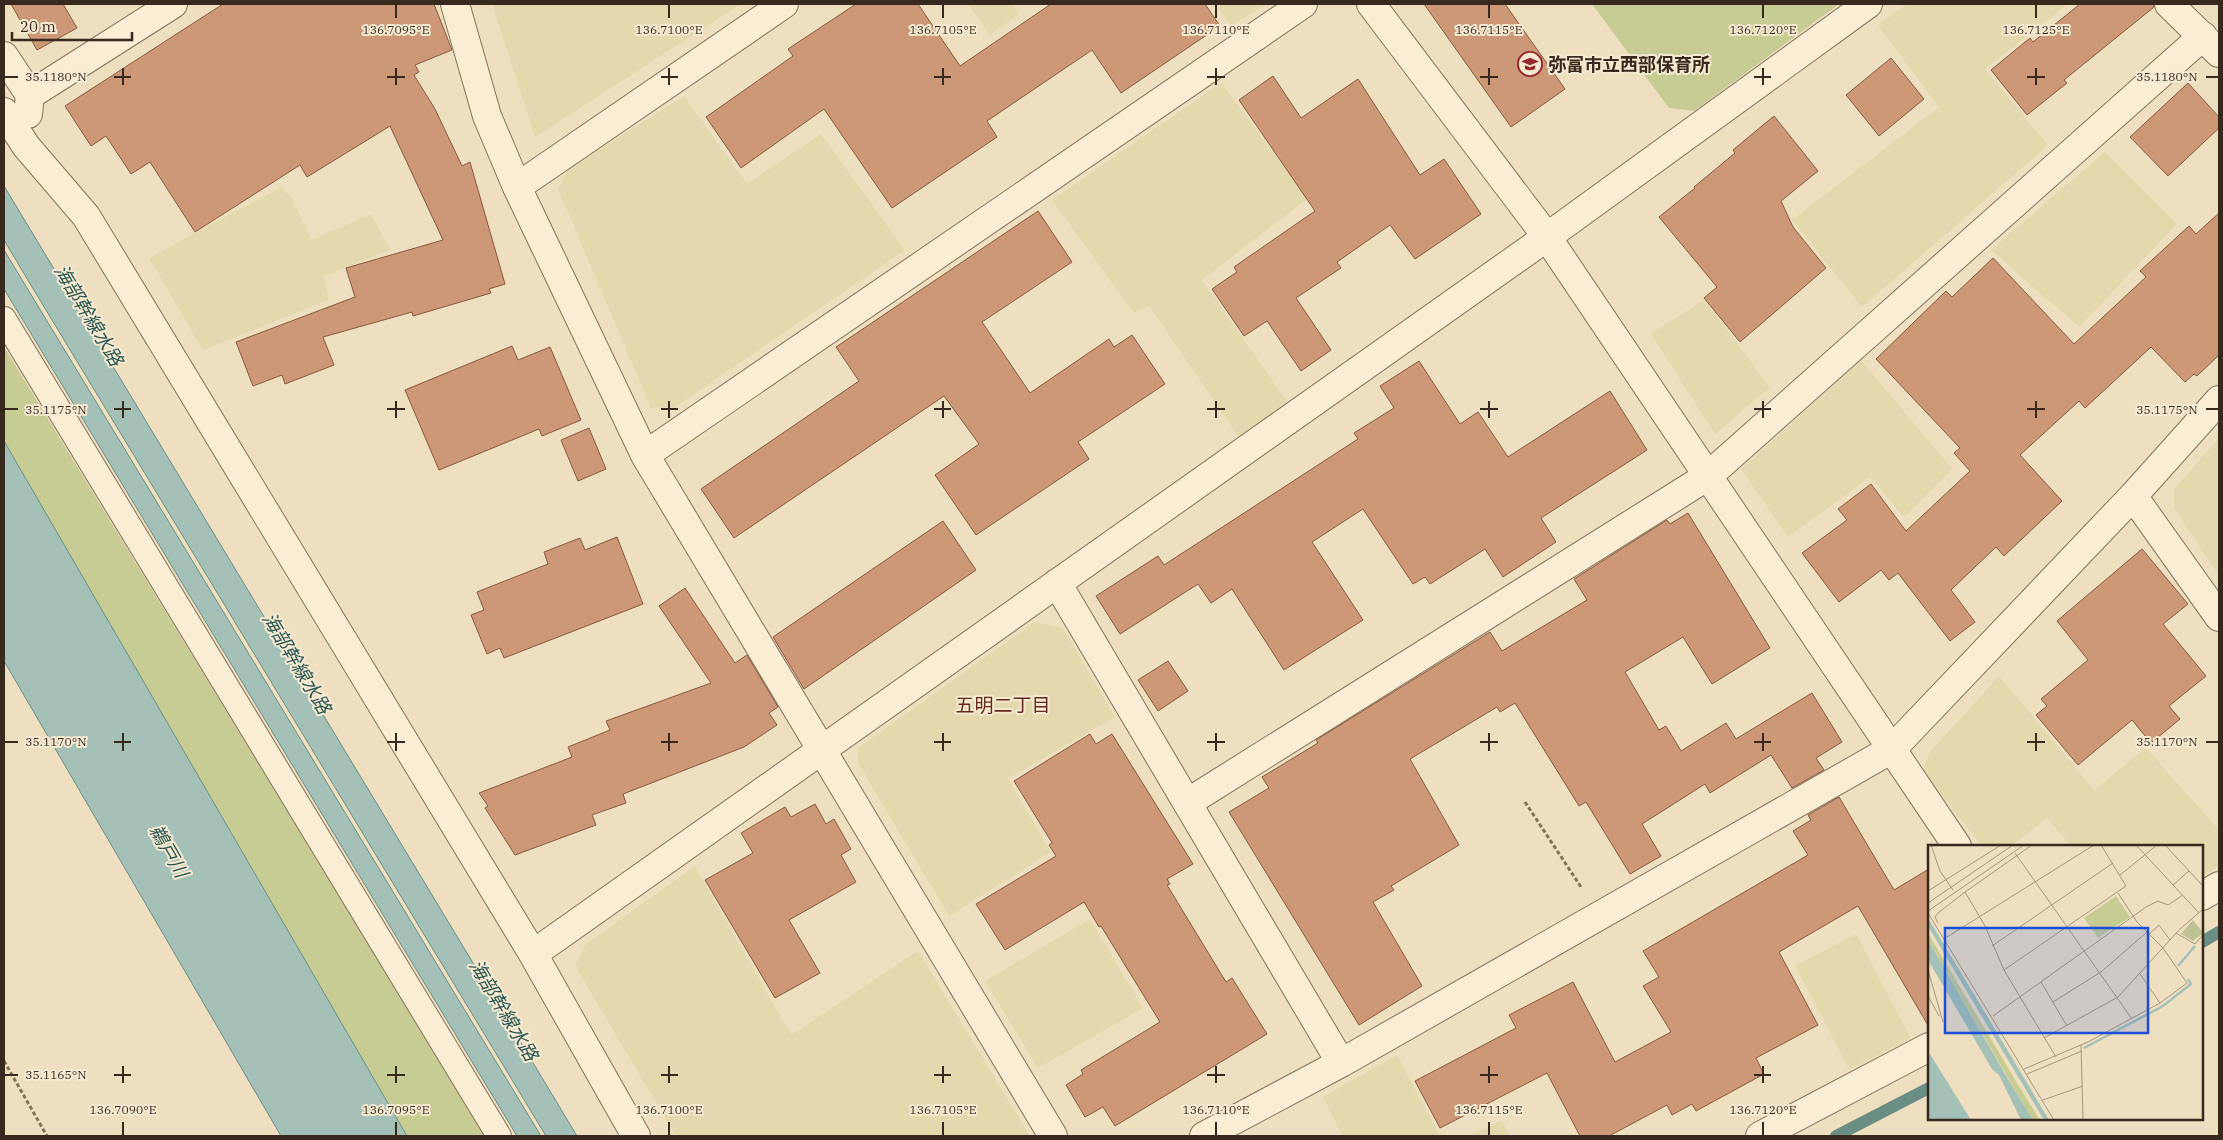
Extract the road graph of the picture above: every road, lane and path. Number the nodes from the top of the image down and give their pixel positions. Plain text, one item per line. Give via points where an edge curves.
1 (173, 4) edge
2 (455, 4) edge
3 (784, 4) edge
4 (1303, 4) edge
5 (1371, 4) edge
6 (1868, 4) edge
7 (2169, 4) edge
8 (2211, 44) edge
9 (4, 56) edge
10 (30, 95) junction
11 (4, 112) edge
12 (26, 146) junction
13 (517, 186) junction
14 (1547, 237) junction
15 (4, 319) edge
16 (2219, 400) edge
17 (645, 455) junction
18 (1708, 476) junction
19 (2133, 496) junction
20 (1057, 583) junction
21 (2219, 617) edge
22 (823, 749) junction
23 (1892, 749) junction
24 (1525, 802) dead end
25 (1187, 803) junction
26 (1956, 845) edge
27 (2219, 886) edge
28 (2203, 895) edge
29 (1600, 915) junction
30 (533, 954) junction
31 (1928, 1048) edge
32 (4, 1061) edge
33 (1340, 1063) junction
34 (47, 1136) edge
35 (499, 1136) edge
36 (636, 1136) edge
37 (1052, 1136) edge
38 (1204, 1136) edge
39 (1760, 1136) edge

1 - 10 street
2 - 13 street via 487,116
3 - 13 street
4 - 17 street
5 - 14 street
6 - 14 street
7 - 8 street
8 - 18 street
9 - 10 street
10 - 12 street
11 - 12 street
12 - 30 street via 86,216
13 - 17 street
14 - 18 street
14 - 20 street
15 - 35 lane
16 - 19 street
17 - 22 street
18 - 23 street
18 - 25 street
19 - 21 street
19 - 23 street
20 - 22 street
20 - 25 street
22 - 30 street
22 - 37 street
23 - 26 street
23 - 29 street
24 - 29 path
25 - 33 street
27 - 28 street
29 - 33 street
30 - 36 street
31 - 39 street
32 - 34 path
33 - 38 street

